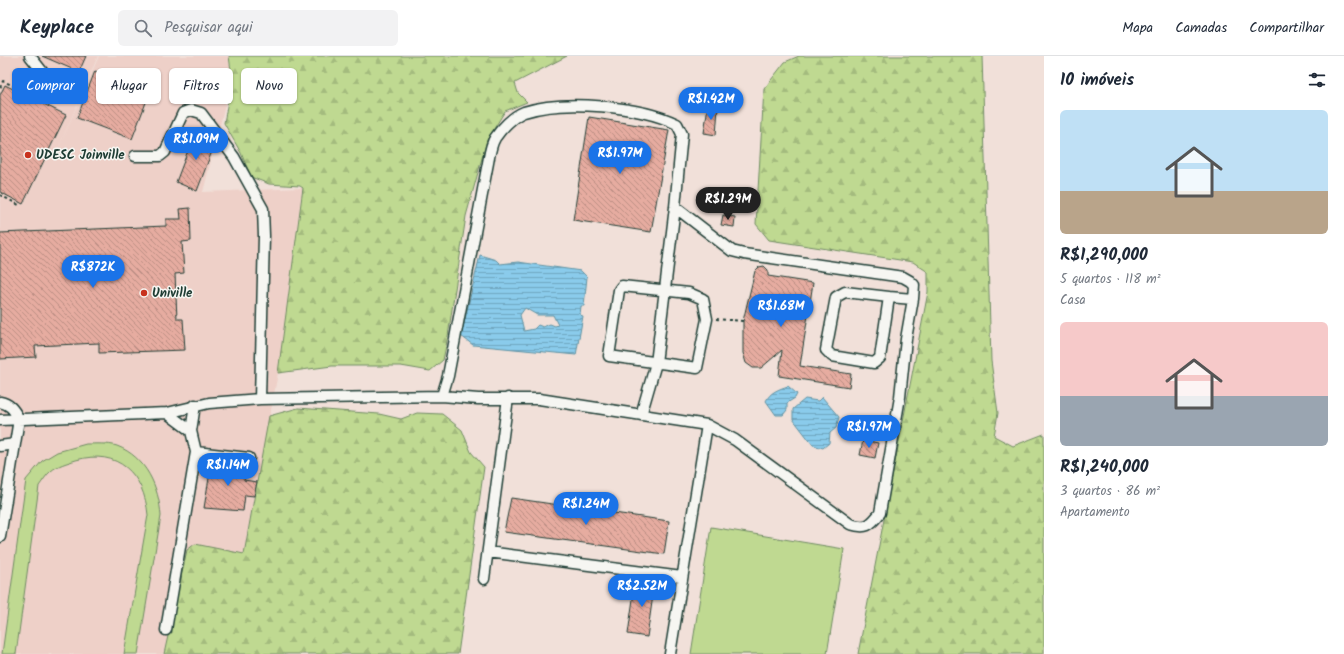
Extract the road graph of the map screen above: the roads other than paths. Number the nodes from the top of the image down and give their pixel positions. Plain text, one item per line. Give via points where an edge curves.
1 (30, 57) edge
2 (39, 68) edge
3 (136, 156) dead end
4 (676, 207) junction
5 (666, 290) junction
6 (889, 297) junction
7 (913, 299) junction
8 (656, 363) junction
9 (442, 396) junction
10 (508, 398) junction
11 (260, 399) junction
12 (0, 402) edge
13 (195, 405) junction
14 (167, 413) junction
15 (642, 415) junction
16 (0, 420) edge
17 (19, 420) junction
18 (707, 425) junction
19 (191, 431) junction
20 (15, 444) junction
21 (0, 446) edge
22 (196, 452) junction
23 (249, 458) dead end
24 (0, 537) edge
25 (488, 552) junction
26 (682, 576) junction
27 (484, 579) dead end
28 (166, 630) dead end
29 (670, 654) edge

1 - 2 lane
3 - 11 lane via 160,156 165,152 183,113 191,110 201,113 234,157 263,209
4 - 5 lane
4 - 7 lane via 732,251 903,277 914,285
4 - 9 lane via 682,134 677,124 666,118 608,106 554,106 523,113 505,126 494,139 487,168 451,362
5 - 8 lane
5 - 8 lane via 689,293 704,299 707,319 697,368
5 - 8 lane via 620,287 608,354 610,357
6 - 6 lane via 845,292 839,294 836,297 826,350 828,353 832,356 878,362
6 - 7 lane
7 - 18 lane via 887,478 880,513 873,523 862,527 850,524 735,440
8 - 15 lane
9 - 10 lane
9 - 11 lane
10 - 15 lane via 539,399
10 - 25 lane
11 - 13 lane
12 - 17 lane via 8,404
13 - 14 lane
13 - 19 lane
14 - 17 lane
14 - 19 lane
15 - 18 lane
16 - 17 lane
17 - 20 lane
18 - 26 lane
19 - 22 lane
20 - 21 lane
20 - 24 lane
22 - 23 lane
22 - 28 lane
25 - 26 lane
25 - 27 lane
26 - 29 lane

